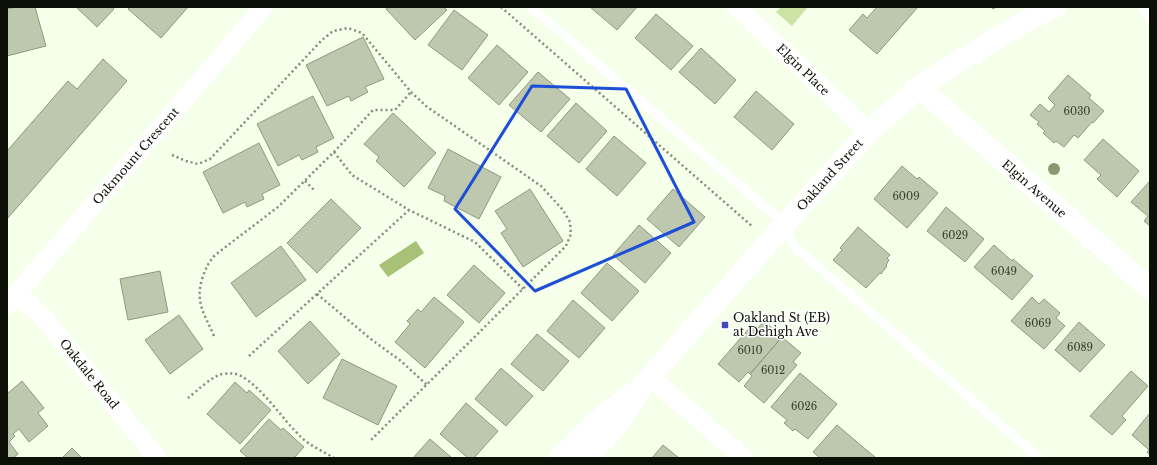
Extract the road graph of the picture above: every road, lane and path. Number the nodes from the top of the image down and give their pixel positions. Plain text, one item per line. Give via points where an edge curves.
1 (264, 7) edge
2 (501, 7) edge
3 (531, 7) edge
4 (737, 7) edge
5 (993, 7) edge
6 (1055, 7) edge
7 (1142, 7) edge
8 (995, 11) dead end
9 (1150, 19) edge
10 (919, 87) junction
11 (411, 92) junction
12 (869, 132) junction
13 (334, 152) junction
14 (172, 155) dead end
15 (305, 181) junction
16 (315, 190) dead end
17 (409, 210) junction
18 (785, 224) junction
19 (754, 227) dead end
20 (523, 289) junction
21 (1150, 290) edge
22 (317, 294) junction
23 (12, 299) edge
24 (214, 336) dead end
25 (249, 356) dead end
26 (646, 381) junction
27 (427, 385) junction
28 (188, 398) dead end
29 (371, 440) dead end
30 (157, 458) edge
31 (334, 458) edge
32 (560, 458) edge
33 (587, 458) edge
34 (744, 458) edge
35 (1039, 458) edge

1 - 23 street, Oakmount Crescent
2 - 19 path
3 - 18 lane
4 - 12 street, Elgin Place
5 - 8 path
6 - 10 street, Oakland Street via 1028,20
7 - 9 lane
10 - 12 street, Oakland Street
10 - 21 street, Elgin Avenue
11 - 13 path via 394,110 373,110
11 - 14 path via 362,33 348,28 332,31 210,159 198,164
11 - 20 path via 426,106 540,186 563,210 570,222 571,234 566,246
12 - 18 street, Oakland Street
13 - 15 path
13 - 17 path via 352,175
15 - 16 path
15 - 24 path via 278,207 209,261 204,270 199,297
17 - 20 path via 475,242
17 - 22 path
18 - 26 street, Oakland Street
18 - 35 lane via 794,246
20 - 27 path
22 - 25 path
22 - 27 path
23 - 30 street, Oakdale Road via 43,317
26 - 32 street, Oakland Street via 596,422
26 - 33 street, Oakland Street via 622,419
26 - 34 street
27 - 29 path
28 - 31 path via 222,374 240,375 256,387 301,437

